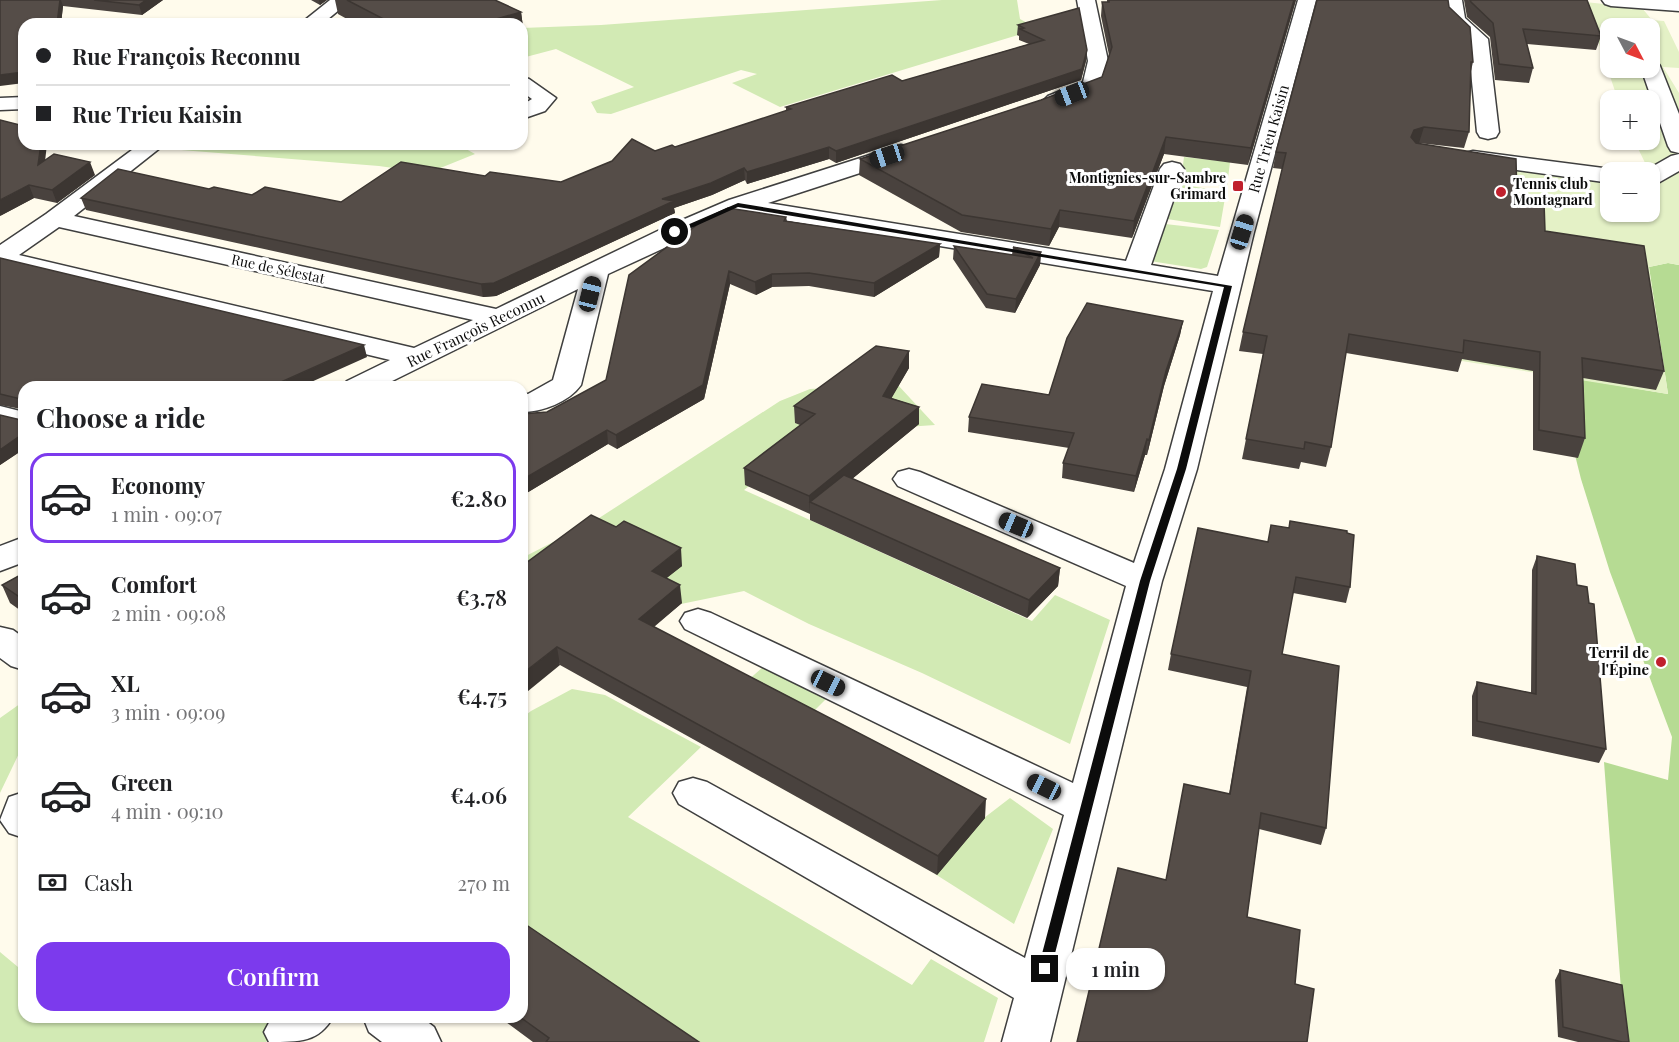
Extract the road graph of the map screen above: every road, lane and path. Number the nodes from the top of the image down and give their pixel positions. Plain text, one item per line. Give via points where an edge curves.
1 (342, 0) edge
2 (1086, 0) edge
3 (1307, 0) edge
4 (1453, 0) edge
5 (1611, 0) edge
6 (1617, 0) edge
7 (1651, 2) edge
8 (1679, 5) edge
9 (321, 18) edge
10 (1626, 18) edge
11 (1657, 78) edge
12 (528, 87) edge
13 (18, 103) edge
14 (0, 104) edge
15 (1031, 109) edge
16 (528, 110) edge
17 (1488, 132) dead end
18 (920, 146) edge
19 (1679, 146) edge
20 (146, 150) edge
21 (1455, 156) edge
22 (1679, 161) edge
23 (1172, 169) dead end
24 (1660, 172) edge
25 (1600, 175) edge
26 (738, 205) junction
27 (55, 219) junction
28 (0, 257) edge
29 (1136, 270) junction
30 (596, 272) junction
31 (1228, 286) junction
32 (500, 318) junction
33 (418, 358) junction
34 (370, 381) edge
35 (528, 403) edge
36 (0, 414) edge
37 (18, 419) edge
38 (909, 479) dead end
39 (18, 551) edge
40 (0, 560) edge
41 (1145, 581) junction
42 (698, 621) dead end
43 (0, 639) edge
44 (18, 652) edge
45 (693, 793) dead end
46 (1088, 808) junction
47 (1040, 989) junction
48 (393, 1023) edge
49 (417, 1042) edge
50 (1026, 1042) edge

1 - 9 street
2 - 15 street via 1098,61 1092,86
3 - 31 street, Rue Trieu Kaisin
4 - 17 street via 1456,20 1478,39
5 - 6 street
6 - 7 street
6 - 10 street
7 - 8 street
11 - 19 street
12 - 16 street via 546,98
13 - 14 street
18 - 26 street, Rue François Reconnu
20 - 27 street
21 - 25 street
22 - 24 street
23 - 29 street
26 - 29 street
26 - 30 street, Rue François Reconnu
27 - 28 street
27 - 32 street, Rue de Sélestat
28 - 33 street
29 - 31 street
30 - 32 street, Rue François Reconnu
30 - 35 street via 566,385
31 - 41 street, Rue Trieu Kaisin via 1181,469
32 - 33 street, Rue François Reconnu
33 - 34 street, Rue François Reconnu
36 - 37 street
38 - 41 street
39 - 40 street
41 - 46 street, Rue Trieu Kaisin
42 - 46 street
43 - 44 street
45 - 47 street
46 - 47 street, Rue Trieu Kaisin
47 - 50 street, Rue Trieu Kaisin
48 - 49 street

